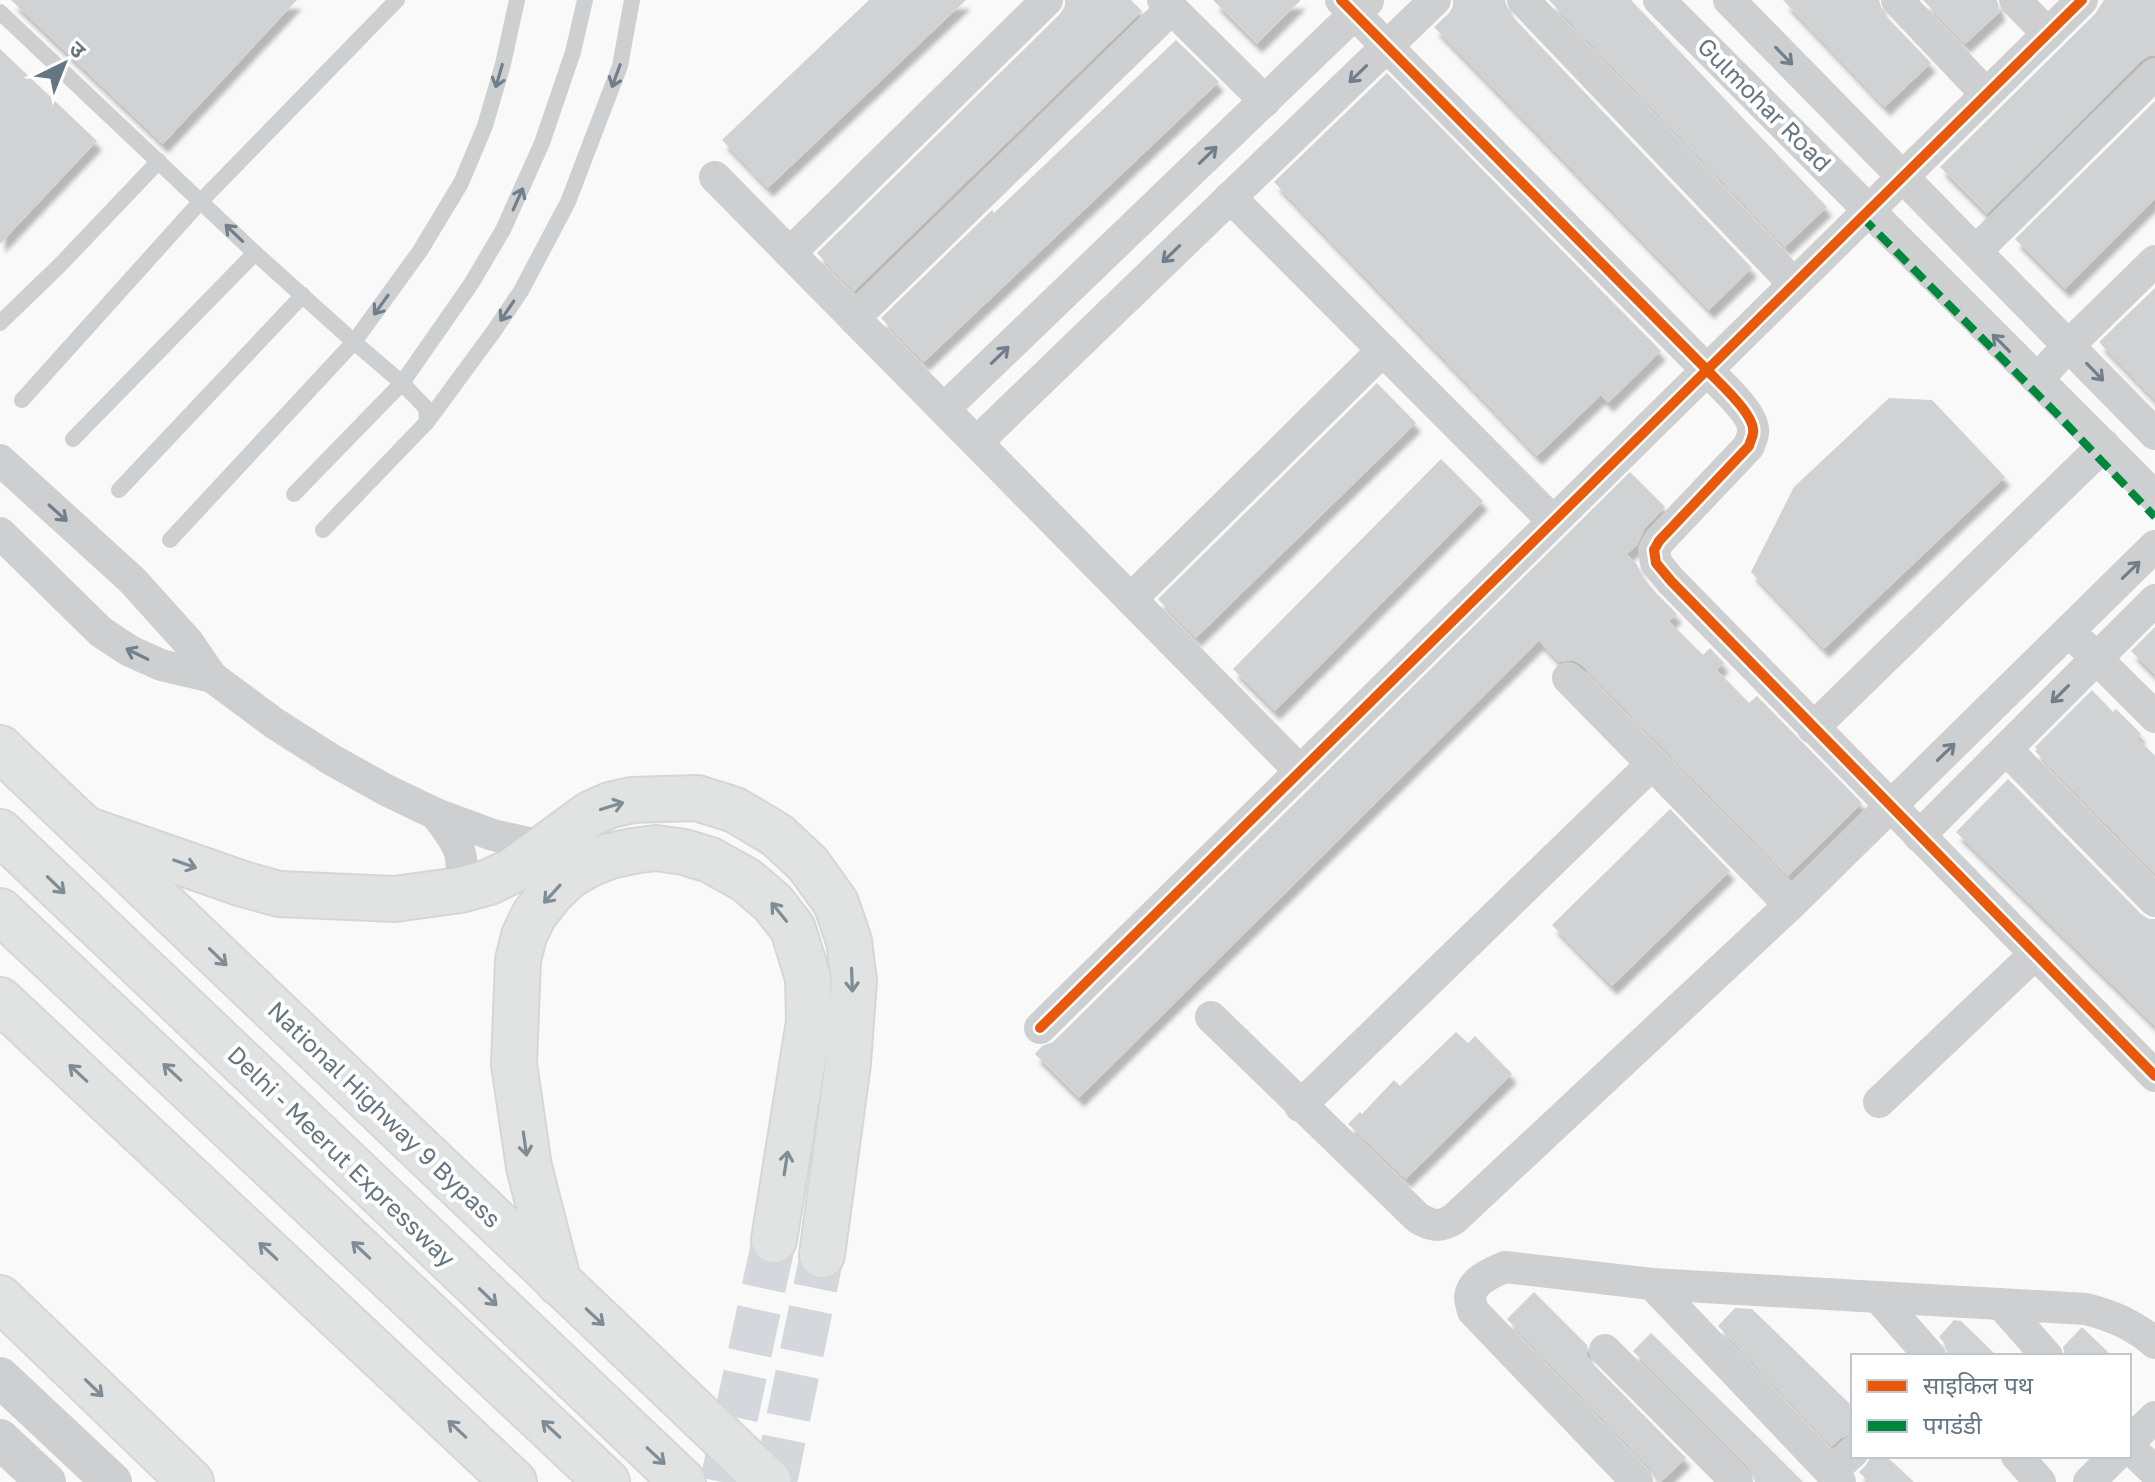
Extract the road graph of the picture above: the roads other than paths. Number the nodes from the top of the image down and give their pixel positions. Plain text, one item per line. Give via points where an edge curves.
1 (397, 0) edge
2 (517, 0) edge
3 (585, 0) edge
4 (632, 0) edge
5 (1047, 0) edge
6 (1435, 0) edge
7 (1523, 0) edge
8 (1659, 0) edge
9 (1729, 0) edge
10 (1897, 0) edge
11 (2015, 0) edge
12 (2082, 0) edge
13 (1167, 4) edge
14 (1355, 5) edge
15 (0, 12) edge
16 (2048, 34) junction
17 (1387, 46) junction
18 (2155, 74) edge
19 (1986, 94) junction
20 (1265, 101) junction
21 (159, 161) junction
22 (1903, 176) junction
23 (715, 177) dead end
24 (1230, 197) junction
25 (201, 201) junction
26 (1869, 210) junction
27 (1976, 251) junction
28 (255, 253) junction
29 (790, 253) junction
30 (2155, 261) edge
31 (1794, 284) junction
32 (303, 295) junction
33 (854, 318) junction
34 (0, 323) edge
35 (354, 342) junction
36 (2069, 345) junction
37 (1383, 350) junction
38 (1707, 370) junction
39 (2038, 379) junction
40 (402, 383) junction
41 (22, 400) dead end
42 (944, 409) junction
43 (427, 422) junction
44 (2151, 422) edge
45 (73, 439) dead end
46 (977, 442) junction
47 (2104, 445) junction
48 (0, 460) edge
49 (119, 490) dead end
50 (294, 494) dead end
51 (2155, 497) edge
52 (1553, 521) junction
53 (323, 530) dead end
54 (0, 533) edge
55 (170, 540) dead end
56 (2155, 546) edge
57 (1131, 599) junction
58 (2155, 600) edge
59 (2069, 631) junction
60 (2096, 658) junction
61 (212, 677) junction
62 (1568, 678) dead end
63 (2155, 717) edge
64 (1813, 728) junction
65 (0, 748) edge
66 (2006, 749) junction
67 (1652, 764) junction
68 (1300, 771) junction
69 (1890, 806) junction
70 (436, 814) junction
71 (85, 829) junction
72 (0, 832) edge
73 (1919, 836) junction
74 (547, 847) junction
75 (460, 890) junction
76 (2155, 901) edge
77 (1790, 905) junction
78 (0, 911) edge
79 (2035, 954) junction
80 (0, 1000) edge
81 (1211, 1017) dead end
82 (1040, 1028) dead end
83 (2155, 1076) edge
84 (1879, 1102) dead end
85 (1300, 1106) junction
86 (774, 1240) tunnel mouth
87 (822, 1255) tunnel mouth
88 (559, 1283) junction
89 (1652, 1284) junction
90 (1878, 1297) junction
91 (0, 1298) edge
92 (2001, 1304) junction
93 (2155, 1343) edge
94 (1605, 1350) dead end
95 (1928, 1354) edge
96 (2045, 1354) edge
97 (0, 1377) edge
98 (2155, 1417) edge
99 (53, 1427) junction
100 (2131, 1443) edge
101 (2131, 1447) edge
102 (2019, 1458) edge
103 (2113, 1458) edge
104 (23, 1461) edge
105 (1841, 1469) edge
106 (2155, 1472) edge
107 (112, 1482) edge
108 (191, 1482) edge
109 (514, 1482) edge
110 (607, 1482) edge
111 (683, 1482) edge
112 (769, 1482) edge
113 (1637, 1482) edge
114 (1737, 1482) edge
115 (2040, 1482) edge
116 (2089, 1482) edge

1 - 25 lane
2 -> 35 lane via 485,126 461,183
40 -> 3 lane via 503,230 542,143
4 -> 43 lane via 620,66 568,202 521,291
5 - 29 street
6 - 17 street
7 - 31 street
8 - 26 street, Gulmohar Road
9 -> 22 street, Gulmohar Road
10 - 19 street
11 - 16 street
12 - 16 street
13 - 20 street
13 - 33 street
14 - 17 street
14 - 20 street
15 - 21 lane
16 - 19 street
17 -> 24 street
17 - 38 street
18 - 27 street
19 - 22 street
42 -> 20 street
21 - 25 lane
21 - 34 lane
22 - 26 street
22 - 27 street, Gulmohar Road
23 - 29 street
24 - 37 street
24 -> 46 street
28 -> 25 lane
25 - 41 lane
26 - 31 street
39 -> 26 street, Gulmohar Road
27 - 36 street, Gulmohar Road
28 - 32 lane
28 - 45 lane
29 - 33 street
30 - 36 street
31 - 38 street
32 - 35 lane
32 - 49 lane
33 - 42 street
35 - 40 lane
35 - 55 lane
36 - 39 street
36 -> 44 street, Gulmohar Road
37 - 52 street
37 - 57 street
38 - 52 street
38 - 64 street via 1747,413 1754,433 1749,446 1659,541 1656,563
39 - 47 street, Gulmohar Road
40 - 43 lane via 426,408
40 - 50 lane
42 - 46 street
43 - 53 lane
46 - 57 street
47 - 51 street, Gulmohar Road
47 - 64 street
48 -> 61 street via 132,580
52 - 68 street
61 -> 54 street via 161,665 111,639
59 -> 56 street
57 - 68 street
58 - 60 street
59 - 60 street
69 -> 59 street
60 - 63 street
60 -> 66 street
61 - 70 street via 332,760
62 - 67 street
64 - 69 street
65 - 71 highway, National Highway 9 Bypass
66 - 73 street
66 - 76 street
67 - 77 street
67 - 85 street
68 - 82 street
69 - 73 street
69 - 77 street
70 - 74 street
70 - 75 street via 458,844
71 -> 75 highway via 279,894 395,899
71 -> 88 highway, National Highway 9 Bypass
72 -> 111 highway, Delhi - Meerut Expressway
73 - 79 street
74 - 75 highway via 512,871
74 -> 87 highway via 610,805 697,798 735,810 777,835 808,864 836,903 849,941 854,981
77 - 85 street via 1444,1225 1418,1218
110 -> 78 highway
79 - 83 street
79 - 84 street
109 -> 80 highway
81 - 85 street
86 -> 88 highway via 809,1022 808,978 793,929 746,880 710,860 656,848 633,851 590,864 551,893 534,915 518,960 514,1064 529,1167
88 -> 112 highway, National Highway 9 Bypass
89 - 90 street
89 - 105 street
89 - 113 street via 1505,1267 1476,1283 1470,1297 1473,1311
90 - 92 street
90 - 95 street
91 -> 108 highway
92 - 93 street via 2111,1315
92 - 96 street
94 - 114 street
97 - 99 street
98 - 100 street
99 - 104 street
99 - 107 street
101 - 106 street
102 - 115 street
103 - 116 street

